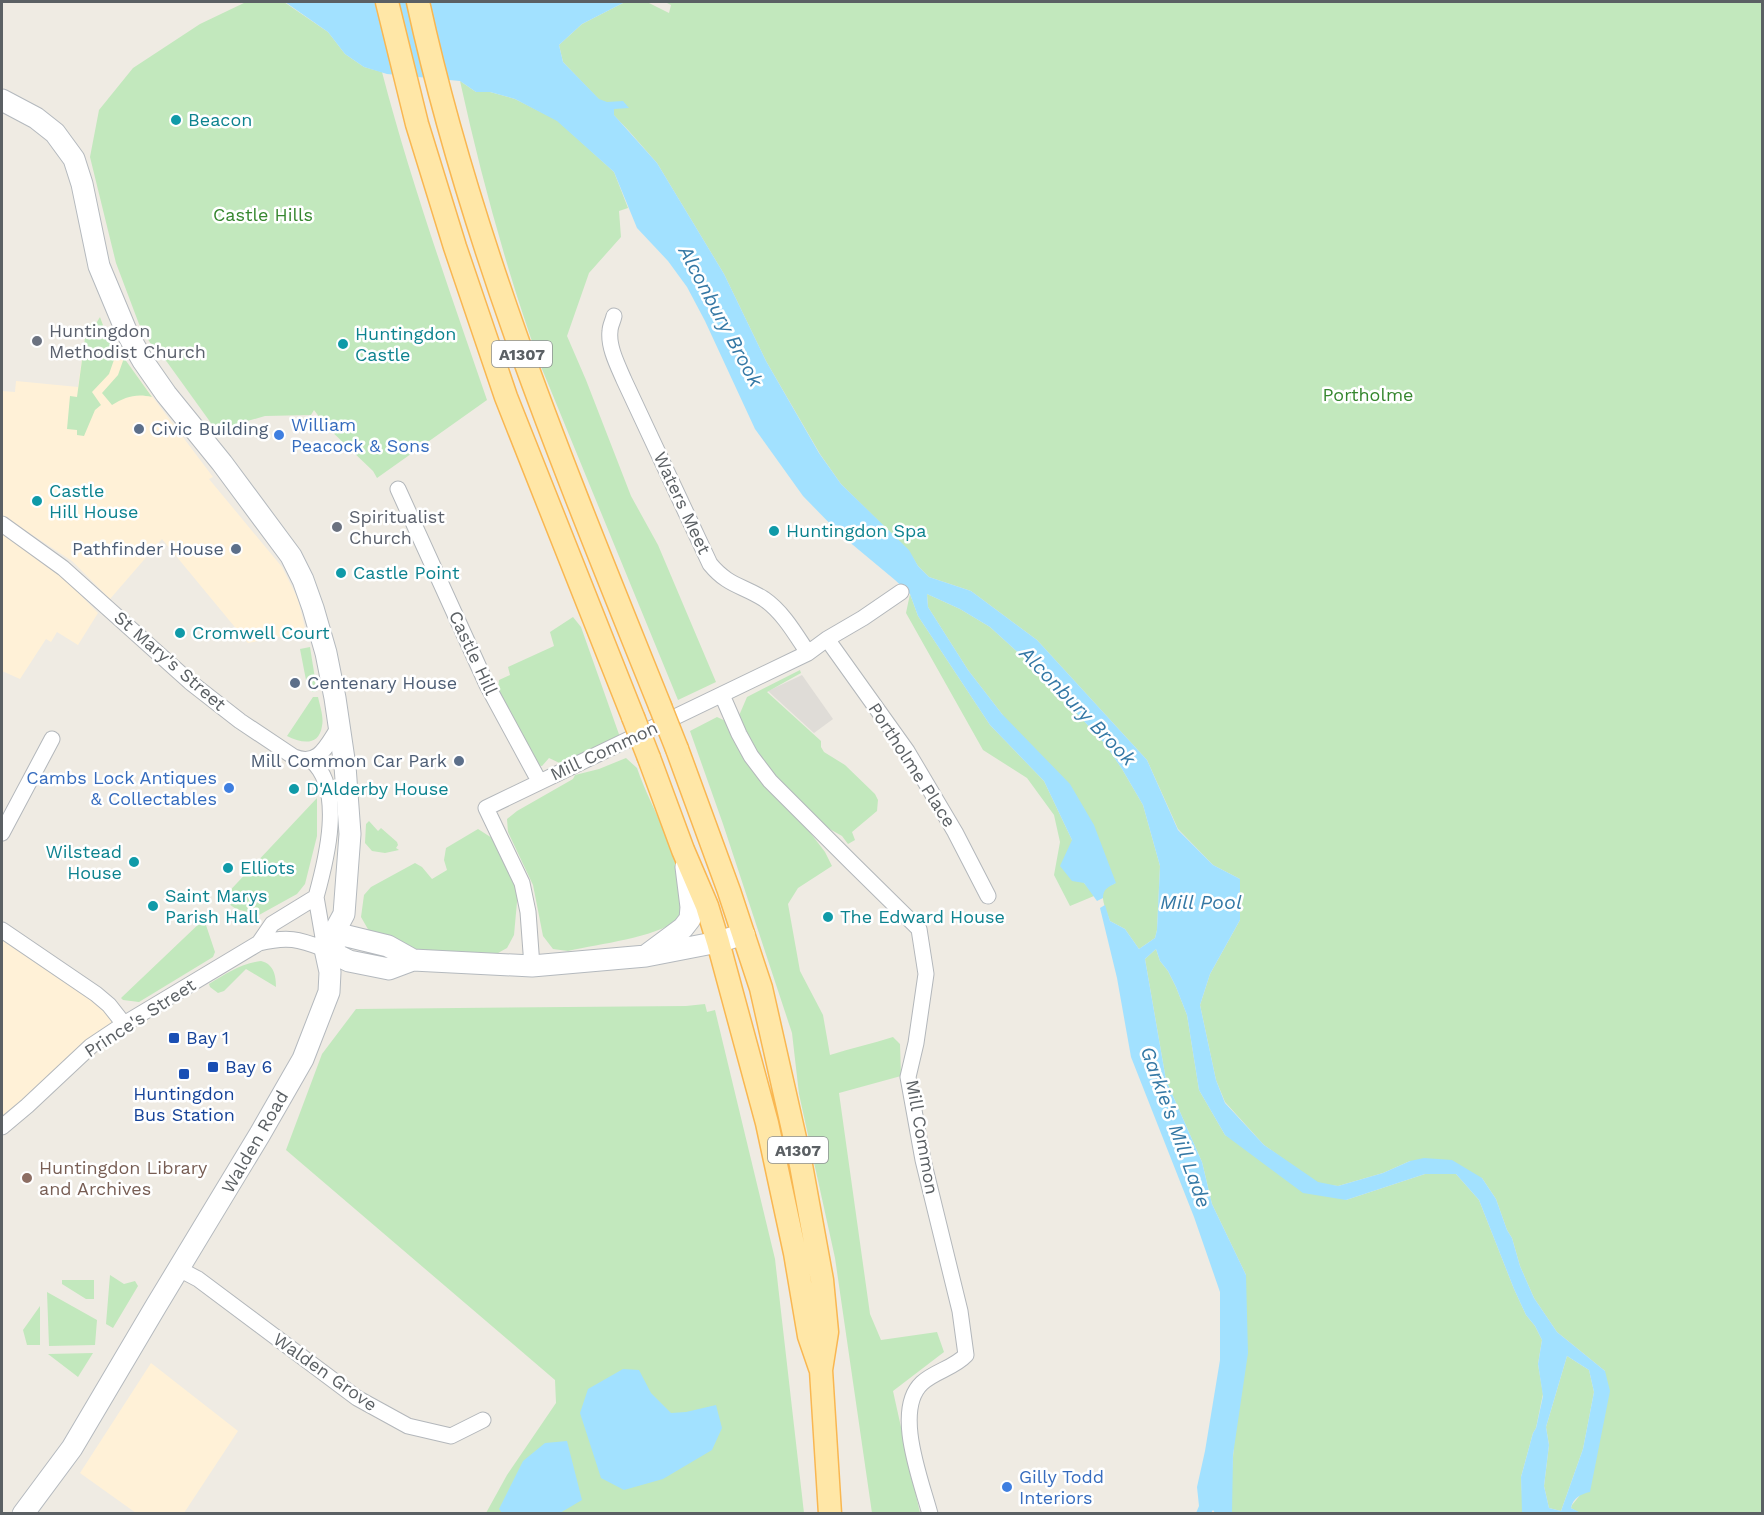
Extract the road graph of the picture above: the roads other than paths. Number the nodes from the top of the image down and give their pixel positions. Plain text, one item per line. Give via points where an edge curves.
1 (387, 2) edge
2 (418, 2) edge
3 (2, 100) edge
4 (614, 316) dead end
5 (398, 489) dead end
6 (2, 524) edge
7 (901, 592) dead end
8 (827, 639) junction
9 (808, 653) junction
10 (722, 695) junction
11 (339, 727) junction
12 (52, 739) dead end
13 (311, 760) junction
14 (539, 781) junction
15 (2, 833) edge
16 (683, 850) junction
17 (988, 896) dead end
18 (316, 897) junction
19 (2, 930) edge
20 (744, 934) junction
21 (718, 942) junction
22 (259, 943) junction
23 (325, 949) junction
24 (646, 956) junction
25 (532, 966) junction
26 (124, 1024) junction
27 (2, 1127) edge
28 (179, 1269) junction
29 (821, 1370) junction
30 (483, 1420) dead end
31 (23, 1514) edge
32 (830, 1514) edge
33 (930, 1514) edge

1 - 16 main road, A1307, bridge via 417,124 506,397
2 - 20 main road, A1307, bridge via 445,117 480,234 530,377 677,749
3 - 11 main road via 55,133 74,159 99,266 127,333 166,394 291,556 323,642
4 - 9 street, Waters Meet via 611,343 620,370 711,564 729,582 776,609
5 - 14 street, Castle Hill via 487,685
6 - 13 street, St Mary's Street via 63,568 240,721 294,757
7 - 8 street, Mill Common
8 - 9 street, Mill Common
8 - 17 street, Portholme Place via 907,751
9 - 10 street, Mill Common
10 - 14 street, Mill Common
10 - 33 street, Mill Common via 738,734 770,781 919,928 926,974 908,1077 923,1160 960,1311 966,1355 920,1384 908,1411 910,1440
11 - 13 street
11 - 23 main road via 350,834 344,914
12 - 15 street
13 - 18 street via 326,781 331,812
14 - 25 street, Mill Common via 486,808 522,884
16 - 21 main road, A1307
16 - 24 main road via 690,919
18 - 22 street, Prince's Street via 272,924
18 - 23 street
19 - 26 street via 96,994
20 - 21 main road
20 - 29 main road, A1307 via 761,988 814,1234 827,1332
21 - 24 main road
21 - 29 main road, A1307 via 767,1123 809,1336
22 - 23 street, Prince's Street via 281,938
22 - 26 street, Prince's Street
23 - 25 main road via 349,961 389,969 413,960
23 - 28 main road, Walden Road via 329,992 303,1059
24 - 25 main road
26 - 27 street, Prince's Street via 91,1046
28 - 30 street, Walden Grove via 357,1398 408,1426 451,1436
28 - 31 main road, Walden Road via 72,1448
29 - 32 main road, A1307

